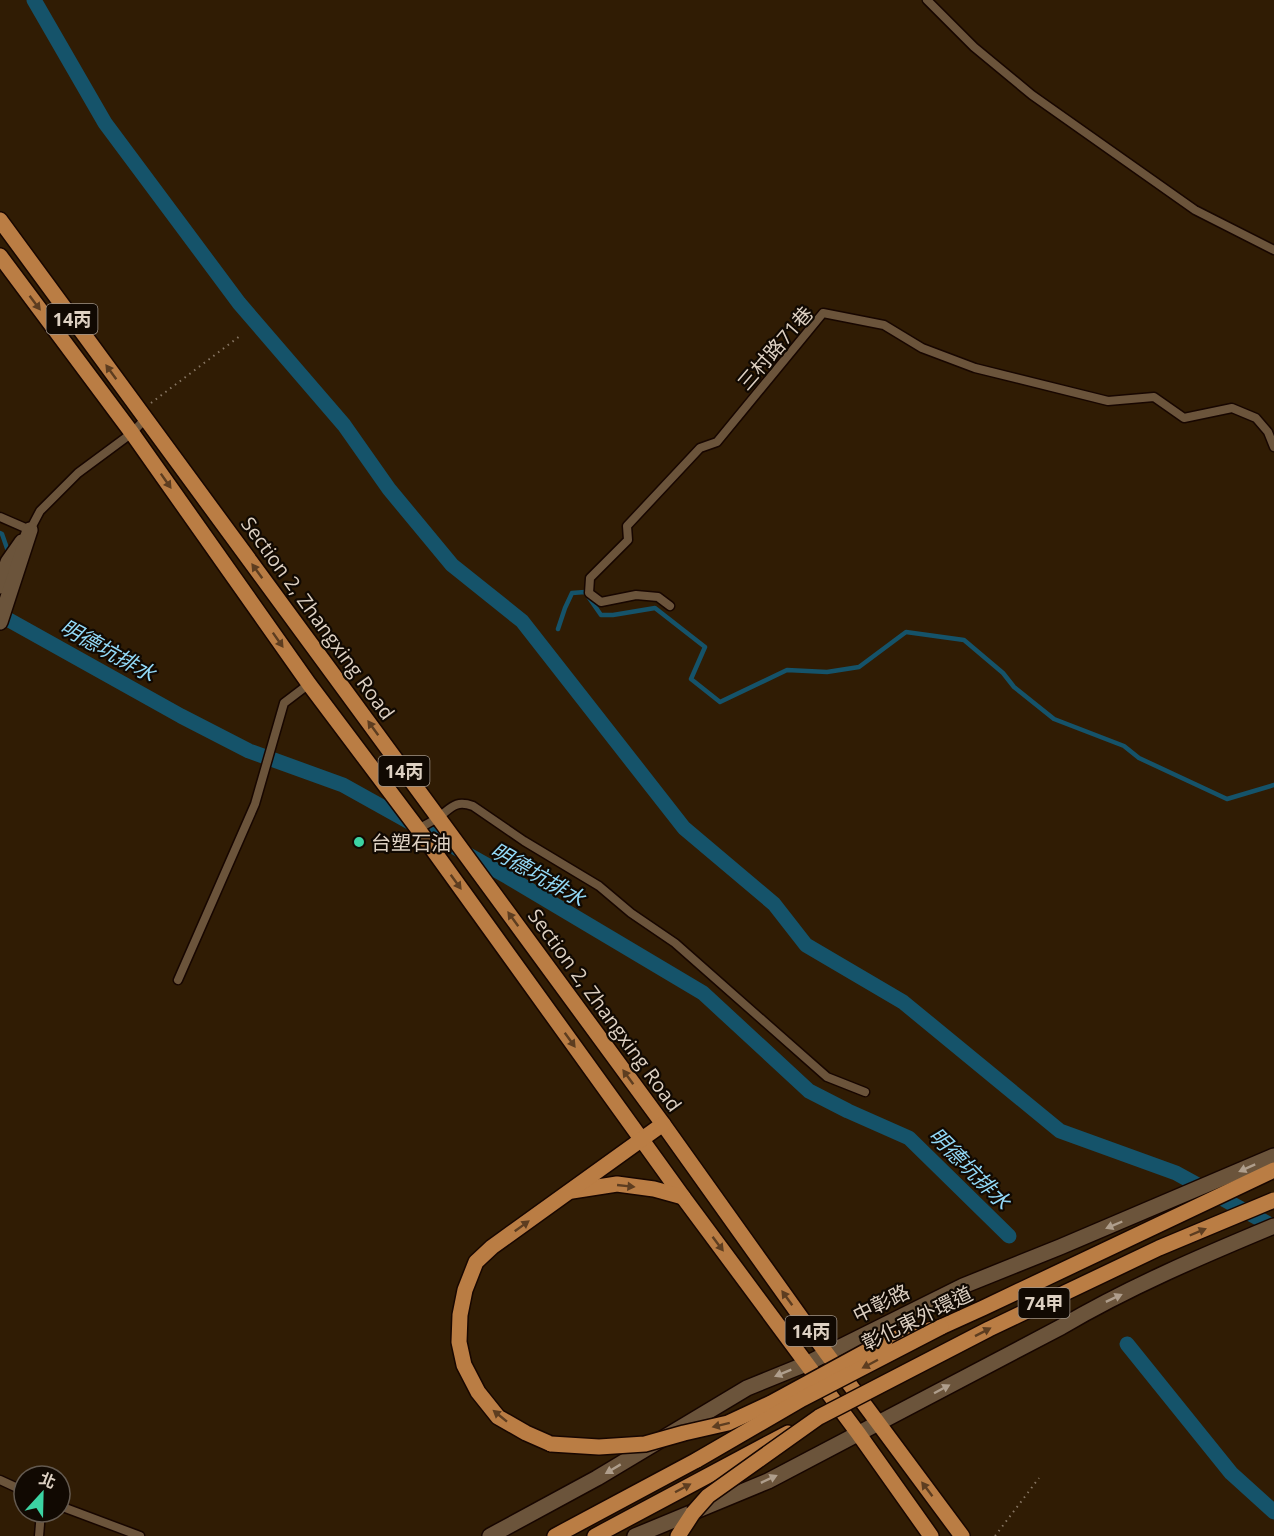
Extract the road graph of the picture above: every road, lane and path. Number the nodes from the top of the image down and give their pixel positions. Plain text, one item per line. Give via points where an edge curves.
1 (927, 0) edge
2 (0, 220) edge
3 (1274, 250) edge
4 (0, 256) edge
5 (240, 336) dead end
6 (145, 419) junction
7 (132, 433) junction
8 (1274, 447) edge
9 (0, 517) edge
10 (30, 530) junction
11 (0, 586) edge
12 (670, 606) dead end
13 (0, 622) edge
14 (309, 684) junction
15 (438, 818) junction
16 (418, 829) junction
17 (178, 980) dead end
18 (866, 1092) dead end
19 (663, 1124) junction
20 (642, 1140) junction
21 (1274, 1156) edge
22 (1274, 1170) edge
23 (569, 1192) junction
24 (683, 1197) junction
25 (1274, 1200) edge
26 (1274, 1226) edge
27 (941, 1327) junction
28 (827, 1354) junction
29 (806, 1364) junction
30 (819, 1417) junction
31 (878, 1424) junction
32 (858, 1432) junction
33 (1039, 1478) dead end
34 (72, 1510) edge
35 (929, 1534) edge
36 (140, 1536) edge
37 (490, 1536) edge
38 (555, 1536) edge
39 (595, 1536) edge
40 (635, 1536) edge
41 (678, 1536) edge
42 (962, 1536) edge
43 (995, 1536) edge

1 - 3 lane via 974,47 1032,95 1195,210
6 -> 2 main road, Section 2, Zhangxing Road / 14丙
4 -> 7 main road, 14丙
5 - 6 path via 149,405
6 - 7 lane
15 -> 6 main road, Section 2, Zhangxing Road / 14丙
7 - 10 lane via 78,473 40,512
7 -> 14 main road, 14丙
8 - 12 lane, 三村路71巷 via 1256,418 1232,408 1184,418 1154,397 1108,401 975,368 922,348 884,325 823,313 717,442 700,448 627,526 628,540 590,578 589,593 601,602 636,595 658,597
9 - 10 lane
10 - 11 street via 8,562
10 - 13 street
14 - 16 main road, 14丙
14 - 17 lane via 284,703 255,804
15 - 16 lane
15 - 18 lane via 453,805 465,803 599,886 675,943 827,1077
19 -> 15 main road, Section 2, Zhangxing Road / 14丙
16 -> 20 main road, 14丙
19 - 20 main road
28 -> 19 main road, Section 2, Zhangxing Road / 14丙
20 - 23 main road
20 - 24 main road, 14丙
21 -> 28 street, 中彰路 via 963,1286
22 - 27 main road, 彰化東外環道 / 74甲
23 -> 24 main road via 616,1184
27 -> 23 main road, bridge via 885,1341 728,1424 645,1444 551,1444 498,1417 478,1392 464,1365 459,1342 460,1315 476,1262
24 -> 29 main road, 14丙
30 -> 25 main road, 彰化東外環道 / 74甲, bridge via 989,1329 1159,1248
31 -> 26 street via 1098,1305
27 -> 38 main road, 彰化東外環道 / 74甲, bridge
28 - 29 street, 中彰路
28 - 31 main road, Section 2, Zhangxing Road / 14丙
29 - 32 main road, 14丙
29 -> 37 street, 中彰路 via 747,1388 597,1478
39 -> 30 main road, 彰化東外環道 / 74甲, bridge
30 - 41 main road, bridge via 708,1496
31 - 32 street
42 -> 31 main road, Section 2, Zhangxing Road / 14丙
32 - 35 main road, 14丙
40 -> 32 street via 768,1480
33 - 43 path
34 - 36 lane

